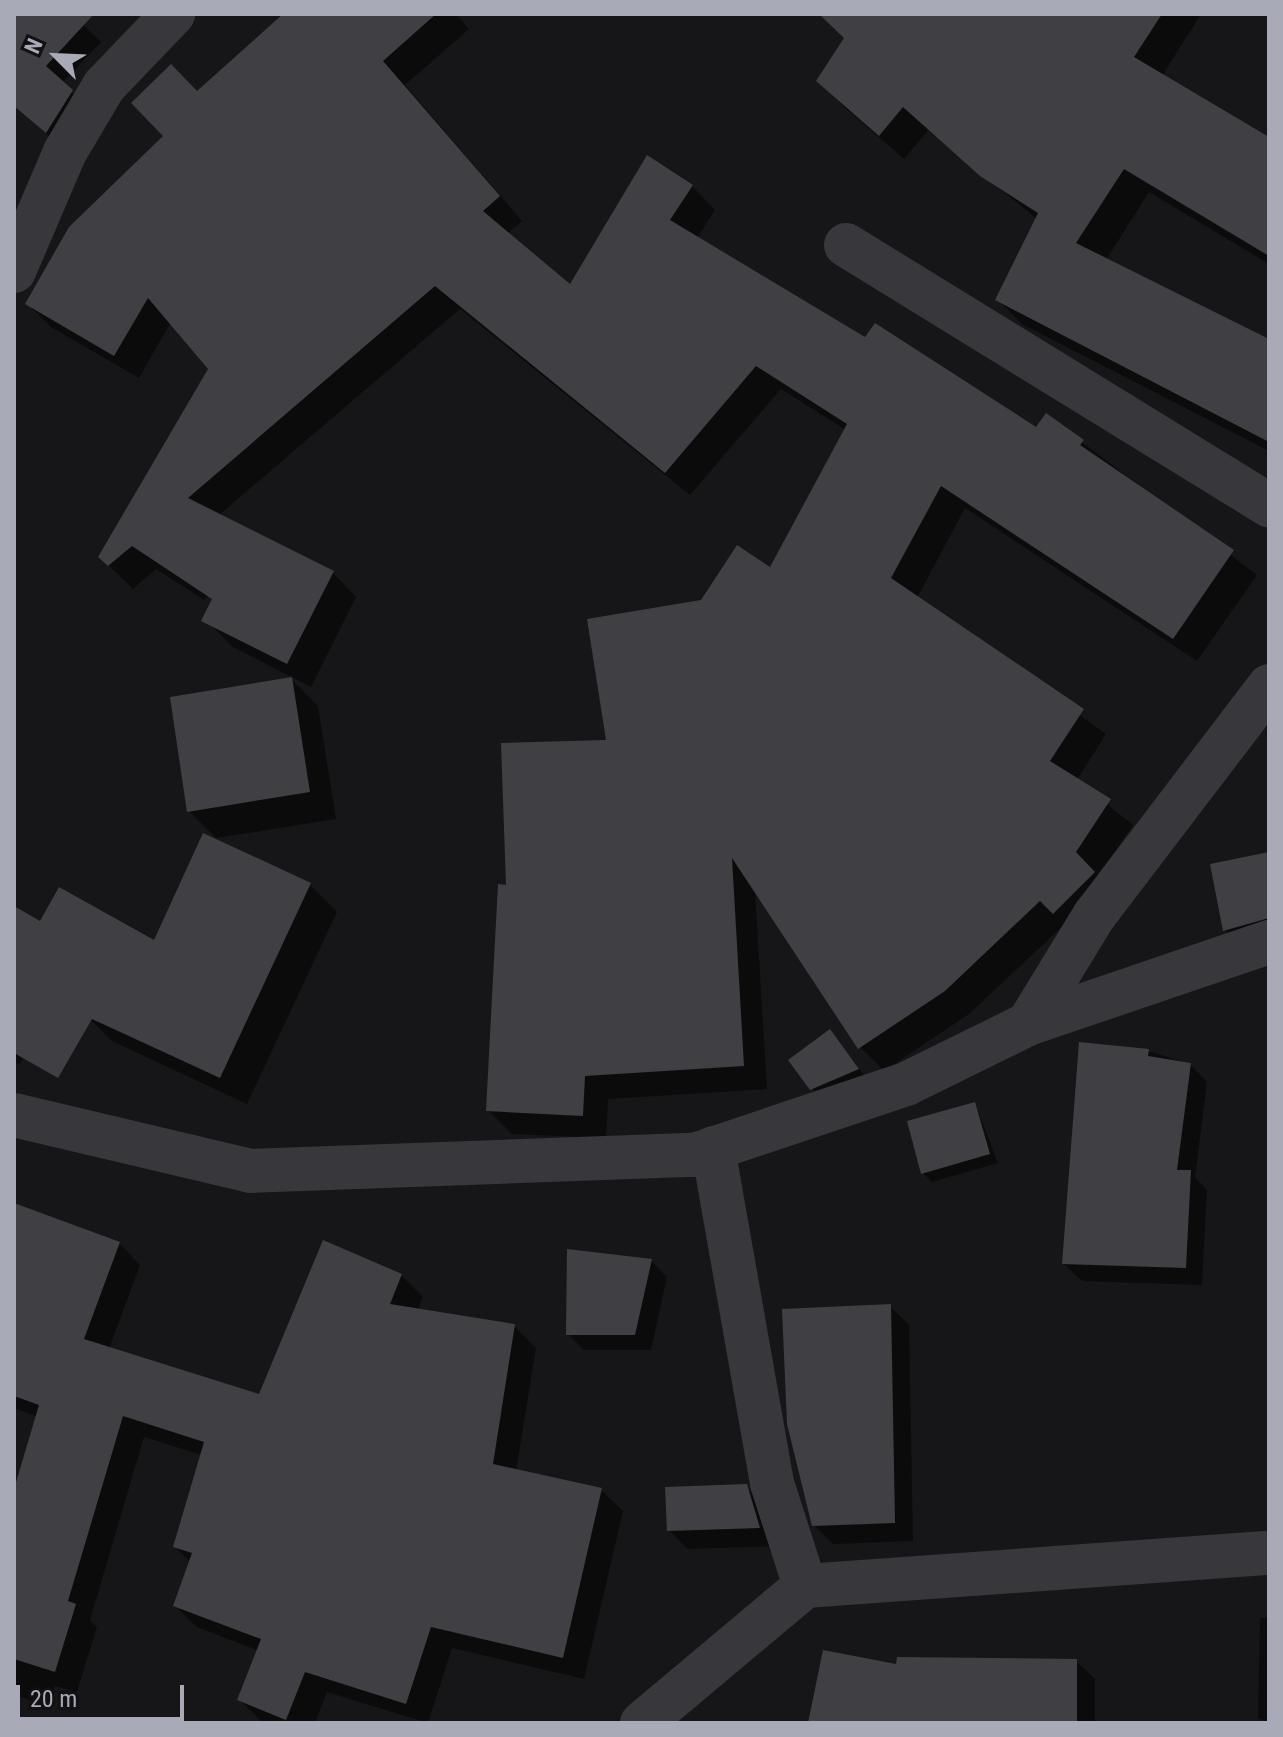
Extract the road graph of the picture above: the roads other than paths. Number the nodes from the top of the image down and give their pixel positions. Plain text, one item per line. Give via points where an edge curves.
1 (173, 14) edge
2 (846, 245) dead end
3 (14, 271) edge
4 (1269, 505) edge
5 (1269, 686) edge
6 (1269, 942) edge
7 (1028, 1024) junction
8 (14, 1115) edge
9 (713, 1148) junction
10 (1269, 1553) edge
11 (805, 1586) junction
12 (642, 1723) edge

1 - 3 street via 104,86 65,152
2 - 4 street
5 - 7 street via 1094,916
6 - 7 street
7 - 9 street via 906,1084
8 - 9 street via 250,1171 694,1155
9 - 11 street via 772,1483
10 - 11 street
11 - 12 street

